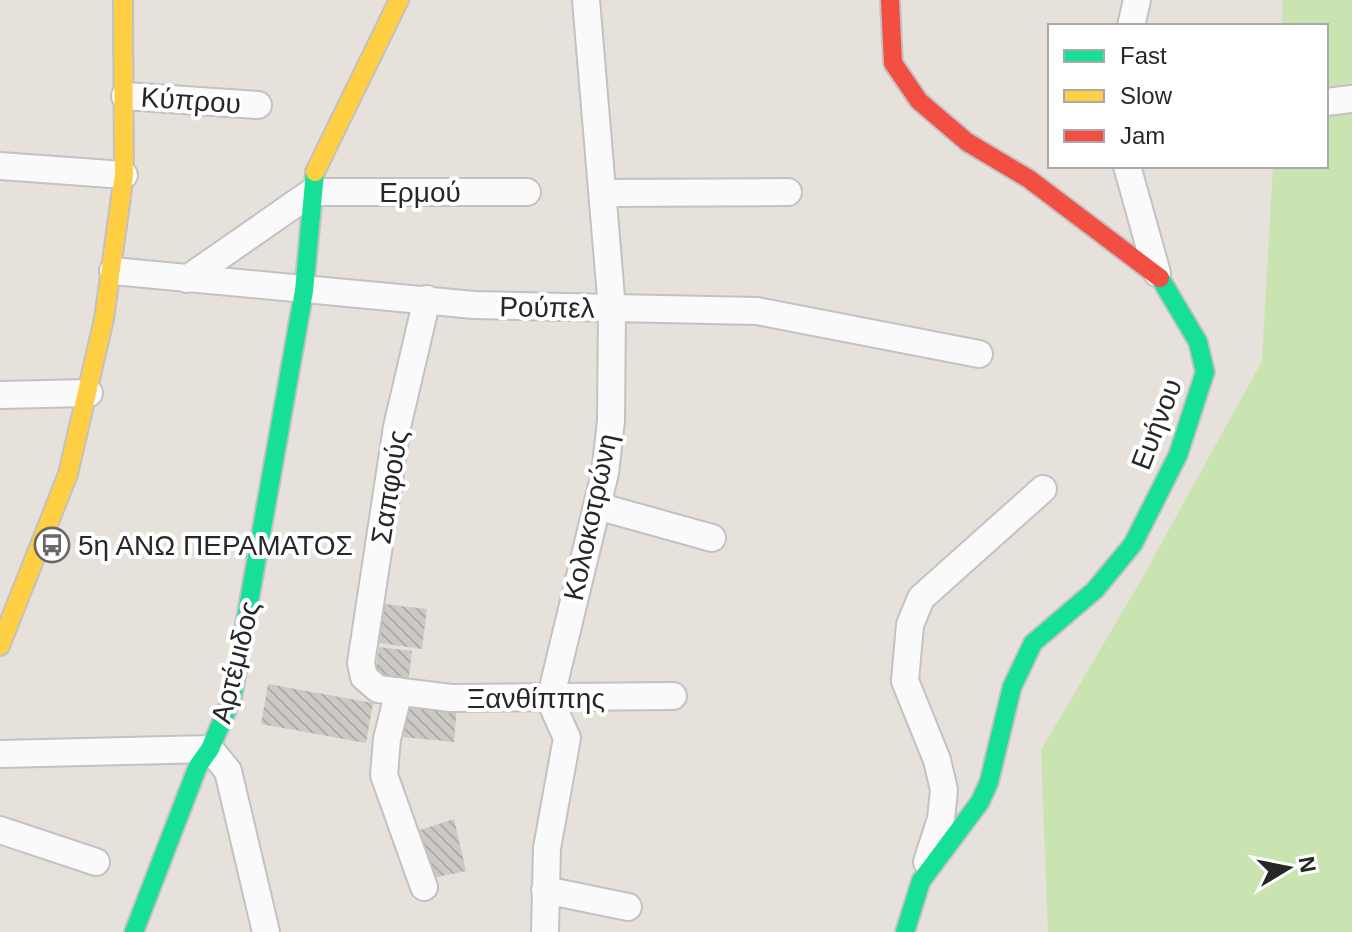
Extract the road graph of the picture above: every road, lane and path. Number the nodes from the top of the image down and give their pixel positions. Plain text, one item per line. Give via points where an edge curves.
1 (123, 0) edge
2 (399, 0) edge
3 (586, 0) edge
4 (890, 0) edge
5 (1137, 0) edge
6 (1131, 24) edge
7 (125, 96) junction
8 (1352, 99) edge
9 (1328, 102) edge
10 (258, 105) dead end
11 (0, 166) edge
12 (1128, 168) edge
13 (124, 175) junction
14 (312, 192) junction
15 (527, 192) dead end
16 (788, 192) dead end
17 (605, 193) junction
18 (113, 271) junction
19 (1157, 273) junction
20 (187, 279) junction
21 (304, 291) junction
22 (427, 299) junction
23 (612, 309) junction
24 (979, 354) dead end
25 (89, 393) junction
26 (0, 395) edge
27 (1043, 489) dead end
28 (597, 506) junction
29 (712, 538) dead end
30 (1, 639) edge
31 (364, 677) joint
32 (399, 691) junction
33 (673, 696) dead end
34 (550, 700) junction
35 (210, 749) junction
36 (0, 754) edge
37 (0, 830) edge
38 (96, 862) dead end
39 (921, 881) junction
40 (424, 887) dead end
41 (545, 890) junction
42 (628, 907) dead end
43 (134, 932) edge
44 (266, 932) edge
45 (545, 932) edge
46 (905, 932) edge

1 - 7 street
2 - 14 street, Αρτέμιδος via 316,165
3 - 17 street, Κολοκοτρώνη
4 - 19 street, Ευήνου via 893,63 919,101 967,142 1029,179
5 - 6 street
7 - 10 street, Κύπρου
7 - 13 street
8 - 9 street
11 - 13 street
12 - 19 street
13 - 18 street
14 - 15 street, Ερμού
14 - 20 street
14 - 21 street, Αρτέμιδος
16 - 17 street
17 - 23 street, Κολοκοτρώνη
18 - 20 street, Ρούπελ
18 - 25 street
19 - 39 street, Ευήνου via 1198,342 1205,372 1196,410 1133,544 1095,590 1033,643 1012,687 985,792
20 - 21 street, Ρούπελ
21 - 22 street, Ρούπελ
21 - 35 street, Αρτέμιδος via 242,655 232,698
22 - 23 street, Ρούπελ via 511,308
22 - 31 street, Σαπφούς via 397,427 361,663
23 - 24 street, Ρούπελ via 757,311
23 - 28 street, Κολοκοτρώνη via 609,447
25 - 26 street
25 - 30 street via 68,474
27 - 39 street via 921,598 910,625 905,681 944,790 941,819
28 - 29 street
28 - 34 street, Κολοκοτρώνη
31 - 32 street, Ξανθίππης via 378,689
32 - 34 street, Ξανθίππης
32 - 40 street via 384,775
33 - 34 street, Ξανθίππης
34 - 41 street via 567,738 547,848
35 - 36 street
35 - 43 street via 198,766
35 - 44 street, Αρτέμιδος via 228,771
37 - 38 street
39 - 46 street, Ευήνου
41 - 42 street
41 - 45 street

